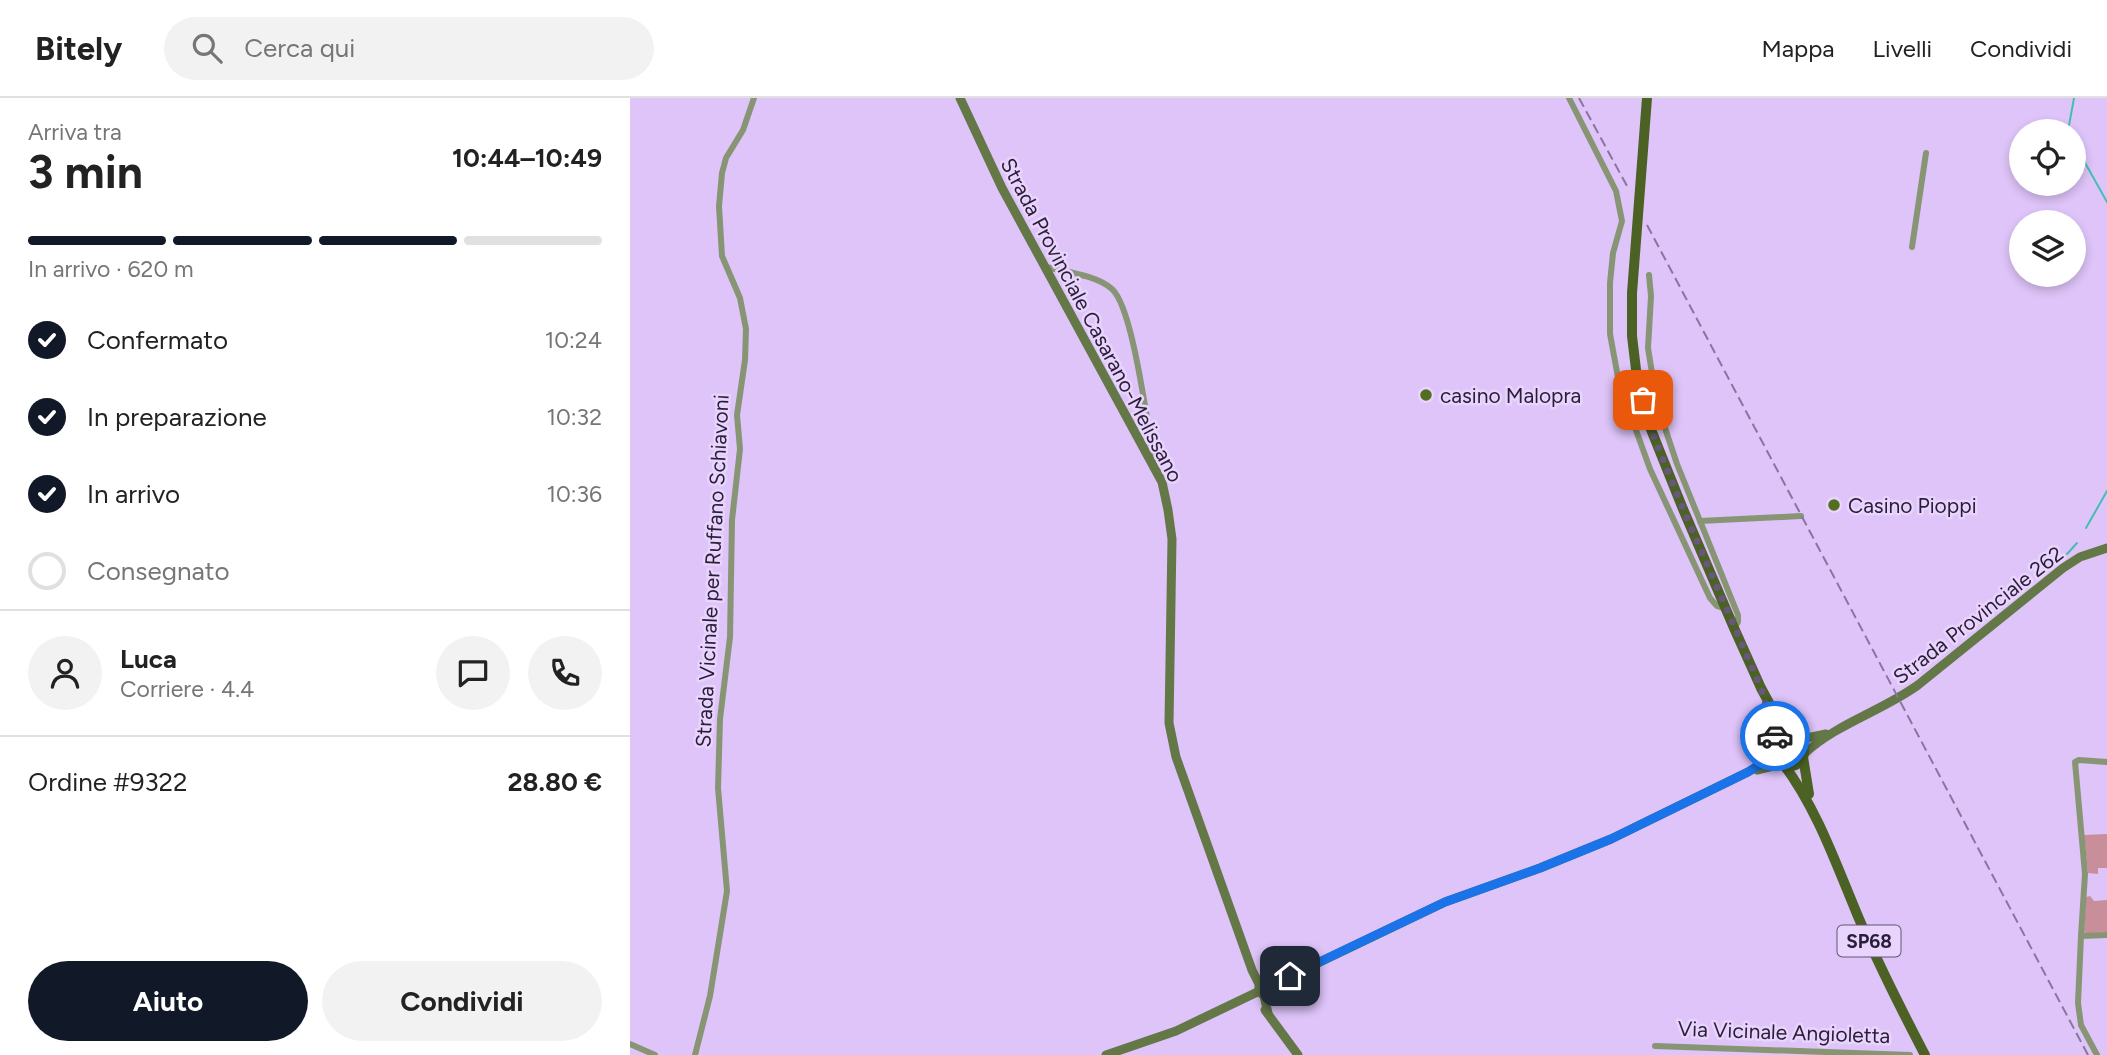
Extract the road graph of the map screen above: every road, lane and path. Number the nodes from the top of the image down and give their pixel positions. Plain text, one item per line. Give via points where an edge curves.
1 (754, 98) edge
2 (960, 98) edge
3 (1569, 98) edge
4 (1647, 98) edge
5 (1926, 153) dead end
6 (1912, 247) dead end
7 (1046, 267) junction
8 (1649, 275) dead end
9 (1152, 465) junction
10 (1801, 516) dead end
11 (1700, 521) junction
12 (2107, 548) edge
13 (1726, 609) junction
14 (1734, 628) junction
15 (1761, 688) junction
16 (1834, 732) junction
17 (1796, 740) junction
18 (1776, 750) junction
19 (1803, 756) junction
20 (2107, 762) edge
21 (1783, 764) junction
22 (1748, 772) junction
23 (1819, 825) junction
24 (2107, 935) edge
25 (2081, 936) junction
26 (1259, 991) junction
27 (630, 1044) edge
28 (1655, 1046) dead end
29 (655, 1055) edge
30 (695, 1055) edge
31 (1106, 1055) edge
32 (1298, 1055) edge
33 (1910, 1055) edge
34 (1925, 1055) edge
35 (2098, 1055) edge

1 - 30 street, Strada Vicinale per Ruffano Schiavoni via 743,130 726,158 719,206 722,256 740,298 746,328 737,415 740,450 732,520 730,638 720,719 718,788 727,891
2 - 7 street, Strada Provinciale Casarano-Melissano
3 - 13 street via 1616,191 1622,221 1610,283 1610,334 1619,383 1650,469 1704,587 1717,606
4 - 13 main road, SP68 via 1632,293 1637,378 1648,422
5 - 6 street
7 - 9 street, Strada Provinciale Casarano-Melissano
7 - 9 street via 1096,280 1121,299 1133,343
8 - 11 street via 1648,348 1657,404
9 - 26 street, Strada Provinciale Casarano-Melissano via 1162,482 1172,538 1169,723 1176,757
10 - 11 street
11 - 14 street via 1738,615
12 - 16 street, Strada Provinciale 262 via 2063,568 1899,699
13 - 14 main road, SP68
14 - 15 main road, SP68
15 - 17 main road, SP68 via 1781,725
15 - 18 main road, SP68
16 - 17 street
16 - 19 street
17 - 18 main road via 1784,740
17 - 19 main road, SP68
18 - 21 main road, SP68
18 - 22 street
19 - 21 main road via 1793,766
19 - 23 main road, SP68
20 - 25 street via 2075,762 2085,874
21 - 22 street
21 - 23 main road, SP68
22 - 26 street via 1611,839 1445,902
23 - 34 main road, SP68 via 1873,951
24 - 25 street
25 - 35 street via 2081,1025
26 - 31 street via 1176,1031
26 - 32 street, Strada Provinciale Casarano-Melissano via 1259,999
27 - 29 street
28 - 33 street, Via Vicinale Angioletta

